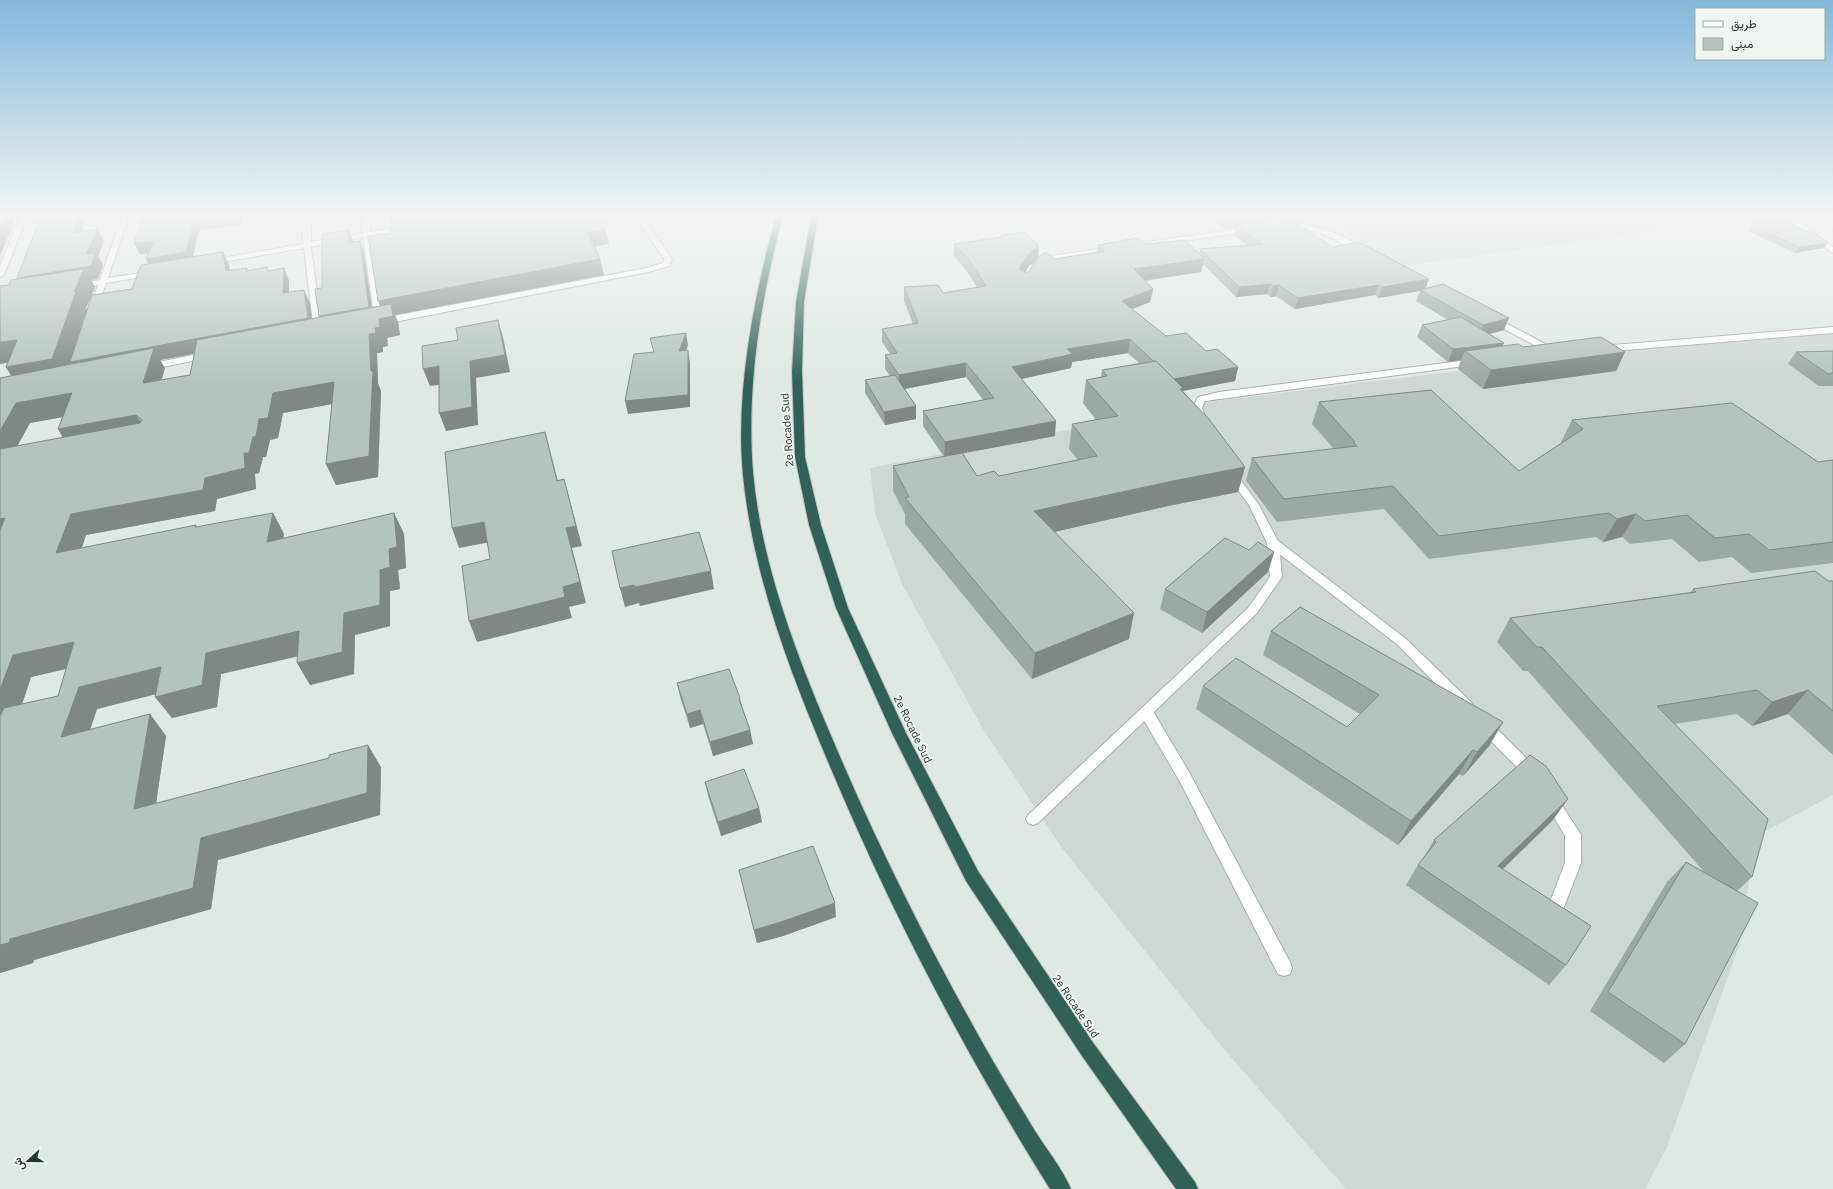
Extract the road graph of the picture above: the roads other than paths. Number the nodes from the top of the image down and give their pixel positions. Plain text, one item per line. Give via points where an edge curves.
1 (106, 271) edge
2 (160, 271) edge
3 (311, 271) edge
4 (370, 271) edge
5 (640, 271) edge
6 (767, 271) edge
7 (805, 271) edge
8 (1028, 271) edge
9 (102, 282) junction
10 (1024, 282) edge
11 (71, 287) edge
12 (1484, 315) edge
13 (91, 318) edge
14 (1833, 330) edge
15 (319, 333) edge
16 (1594, 349) edge
17 (218, 353) edge
18 (1532, 355) edge
19 (1486, 361) edge
20 (137, 369) edge
21 (1206, 436) edge
22 (1227, 467) edge
23 (1273, 543) junction
24 (1146, 712) junction
25 (1033, 819) dead end
26 (1556, 907) edge
27 (1284, 968) dead end
28 (1061, 1189) edge
29 (1188, 1189) edge

1 - 9 street
2 - 9 street
3 - 15 street
4 - 5 street via 375,322
6 - 28 highway via 754,333 746,418 749,481 759,540 782,623 816,718 884,874 979,1053
7 - 29 highway, 2e Rocade Sud via 800,302 797,371 800,457 815,525 842,608 899,733 972,876 1088,1050
8 - 10 street
9 - 11 street
9 - 13 street
12 - 18 street via 1559,352
14 - 16 street
17 - 20 street
19 - 21 street via 1201,399 1197,408
22 - 23 street via 1254,505
23 - 24 street via 1276,578 1252,611
23 - 26 street via 1402,642 1536,777 1573,835 1573,864
24 - 25 street
24 - 27 street via 1184,776

